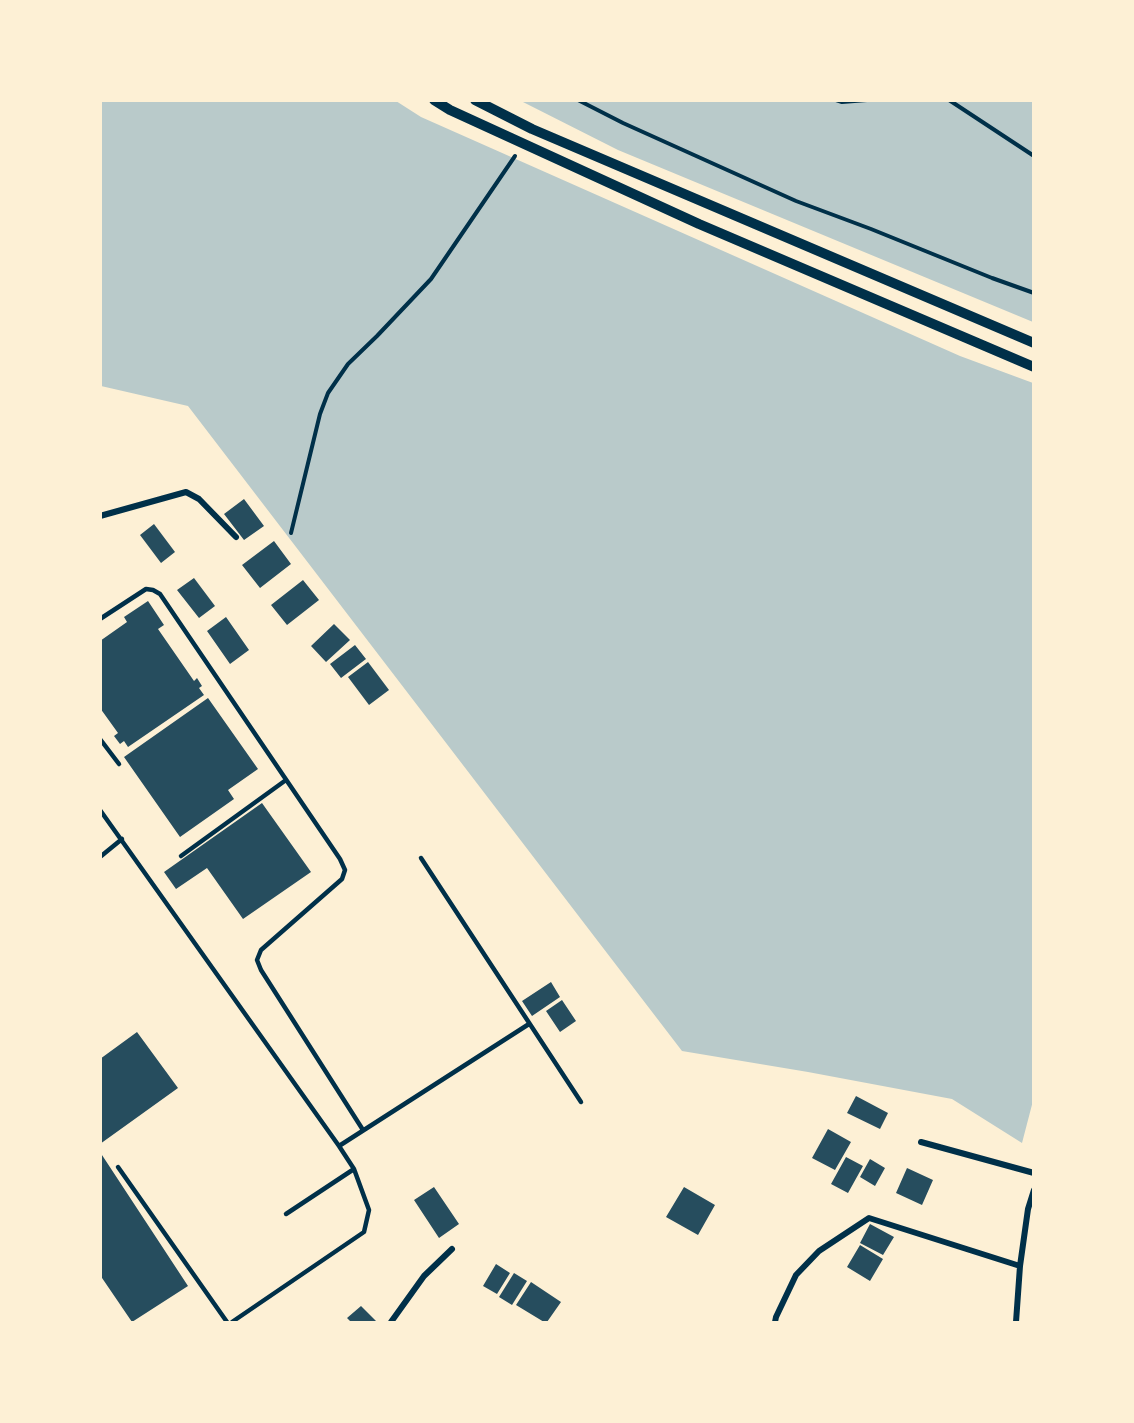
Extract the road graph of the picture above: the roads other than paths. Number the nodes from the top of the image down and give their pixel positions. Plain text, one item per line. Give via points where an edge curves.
1 (434, 100) edge
2 (475, 100) edge
3 (1034, 343) edge
4 (1034, 367) edge
5 (100, 516) edge
6 (236, 537) dead end
7 (100, 619) edge
8 (100, 739) edge
9 (119, 764) dead end
10 (286, 780) junction
11 (100, 810) edge
12 (122, 839) junction
13 (181, 856) dead end
14 (100, 857) edge
15 (421, 858) dead end
16 (529, 1024) junction
17 (580, 1102) dead end
18 (363, 1130) junction
19 (921, 1142) dead end
20 (339, 1146) junction
21 (118, 1167) dead end
22 (354, 1169) junction
23 (1034, 1173) edge
24 (1034, 1190) edge
25 (1031, 1210) edge
26 (286, 1214) dead end
27 (452, 1249) dead end
28 (1020, 1266) junction
29 (226, 1323) edge
30 (232, 1323) edge
31 (391, 1323) edge
32 (775, 1323) edge
33 (1016, 1323) edge

1 - 4 street via 699,224
2 - 3 street via 532,129
5 - 6 street via 186,492 199,499
7 - 10 lane via 146,589 160,594
8 - 9 lane
10 - 13 lane
10 - 18 lane via 345,870 342,879 261,950 257,960
11 - 12 lane
12 - 14 lane
12 - 20 lane
15 - 16 lane
16 - 17 lane
16 - 18 lane
18 - 20 lane
19 - 23 street
20 - 22 lane
21 - 29 lane
22 - 26 lane
22 - 30 lane via 369,1210 364,1232
24 - 25 street
25 - 28 street
27 - 31 street via 424,1276
28 - 32 street via 869,1218 819,1251 796,1275
28 - 33 street

